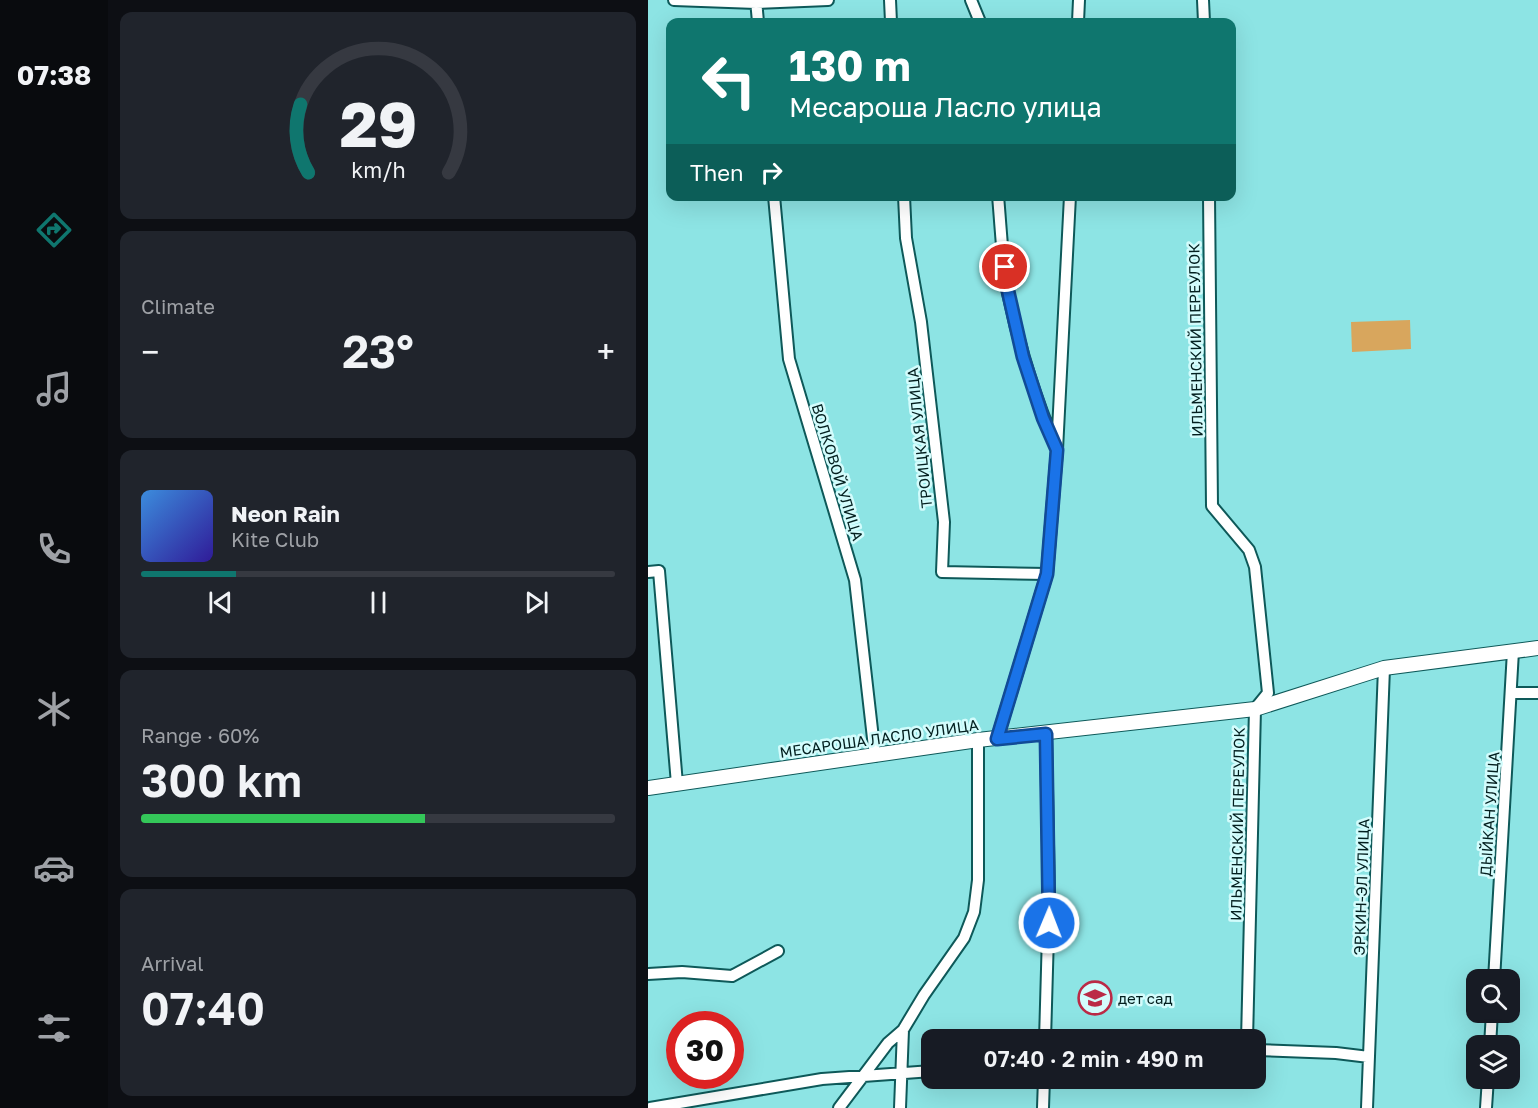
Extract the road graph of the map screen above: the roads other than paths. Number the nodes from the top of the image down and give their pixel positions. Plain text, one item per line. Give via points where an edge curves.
1 (674, 0) edge
2 (828, 0) edge
3 (890, 0) edge
4 (971, 0) edge
5 (1079, 0) edge
6 (1203, 0) edge
7 (756, 2) edge
8 (758, 18) edge
9 (891, 18) edge
10 (978, 18) edge
11 (1078, 18) edge
12 (1204, 18) edge
13 (774, 201) edge
14 (904, 201) edge
15 (999, 201) edge
16 (1070, 201) edge
17 (1209, 201) edge
18 (1057, 450) junction
19 (648, 572) edge
20 (1047, 574) junction
21 (1538, 648) edge
22 (1513, 651) junction
23 (1384, 668) junction
24 (1512, 693) junction
25 (1538, 693) edge
26 (1255, 709) junction
27 (1046, 734) junction
28 (997, 739) junction
29 (978, 740) junction
30 (875, 756) junction
31 (677, 784) junction
32 (648, 788) edge
33 (778, 951) dead end
34 (1495, 969) edge
35 (648, 974) edge
36 (1045, 1029) edge
37 (1247, 1029) edge
38 (903, 1030) junction
39 (1266, 1050) edge
40 (1369, 1057) junction
41 (921, 1072) edge
42 (901, 1073) junction
43 (863, 1077) junction
44 (1044, 1089) edge
45 (1487, 1089) edge
46 (650, 1108) edge
47 (839, 1108) edge
48 (900, 1108) edge
49 (1043, 1108) edge
50 (1367, 1108) edge
51 (1486, 1108) edge

1 - 7 street
2 - 7 street
3 - 9 street
4 - 10 street
5 - 11 street
6 - 12 street
7 - 8 street
13 - 30 street, ВОЛКОВОЙ УЛИЦА via 789,359 855,580
14 - 20 street, ТРОИЦКАЯ УЛИЦА via 944,522 942,572
15 - 18 street via 1008,291 1023,357
16 - 18 street
17 - 26 street, ИЛЬМЕНСКИЙ ПЕРЕУЛОК via 1212,506 1249,550 1255,567 1268,693
18 - 20 street
19 - 31 street via 659,571
20 - 28 street
21 - 22 street, МЕСАРОША ЛАСЛО УЛИЦА
22 - 23 street, МЕСАРОША ЛАСЛО УЛИЦА
22 - 24 street, ДЫЙКАН УЛИЦА
23 - 26 street, МЕСАРОША ЛАСЛО УЛИЦА
23 - 40 street, ЭРКИН-ЭЛ УЛИЦА
24 - 25 street
24 - 34 street, ДЫЙКАН УЛИЦА
26 - 27 street, МЕСАРОША ЛАСЛО УЛИЦА
26 - 37 street, ИЛЬМЕНСКИЙ ПЕРЕУЛОК
27 - 28 street, МЕСАРОША ЛАСЛО УЛИЦА
27 - 36 street via 1049,899
28 - 29 street, МЕСАРОША ЛАСЛО УЛИЦА
29 - 30 street, МЕСАРОША ЛАСЛО УЛИЦА
29 - 38 street via 978,880 974,912 964,938
30 - 31 street, МЕСАРОША ЛАСЛО УЛИЦА
31 - 32 street, МЕСАРОША ЛАСЛО УЛИЦА
33 - 35 street via 732,976
38 - 42 street
38 - 43 street
39 - 40 street
40 - 50 street, ЭРКИН-ЭЛ УЛИЦА
41 - 42 street
42 - 43 street
42 - 48 street
43 - 46 street
43 - 47 street
44 - 49 street
45 - 51 street

